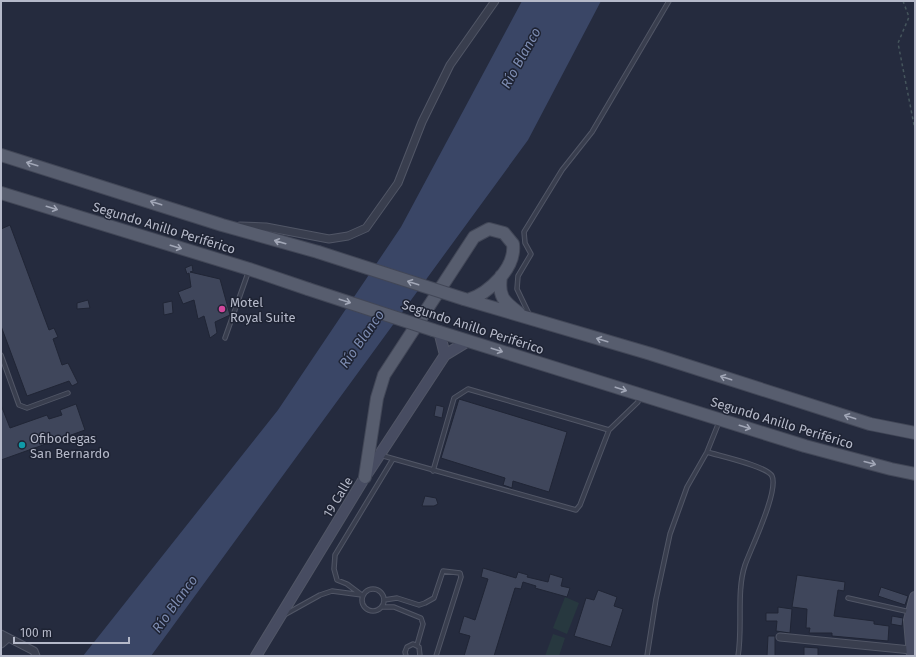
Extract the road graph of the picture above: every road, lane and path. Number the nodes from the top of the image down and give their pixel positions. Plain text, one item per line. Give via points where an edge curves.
1 (495, 1) edge
2 (669, 1) edge
3 (903, 1) edge
4 (915, 130) edge
5 (1, 155) edge
6 (1, 193) edge
7 (222, 225) junction
8 (249, 269) junction
9 (501, 276) junction
10 (466, 299) junction
11 (529, 318) junction
12 (436, 330) junction
13 (225, 338) dead end
14 (468, 341) junction
15 (1, 355) edge
16 (446, 355) junction
17 (68, 393) dead end
18 (639, 395) junction
19 (721, 420) junction
20 (609, 430) junction
21 (915, 433) edge
22 (707, 452) junction
23 (380, 455) junction
24 (392, 459) junction
25 (433, 471) junction
26 (915, 474) edge
27 (365, 477) junction
28 (363, 596) junction
29 (848, 598) dead end
30 (915, 598) edge
31 (384, 600) junction
32 (382, 607) junction
33 (910, 612) junction
34 (280, 617) junction
35 (1, 634) edge
36 (780, 637) dead end
37 (8, 638) junction
38 (1, 644) edge
39 (417, 645) junction
40 (908, 652) edge
41 (35, 654) edge
42 (256, 656) edge
43 (406, 656) edge
44 (420, 656) edge
45 (436, 656) edge
46 (647, 656) edge
47 (738, 656) edge

1 - 7 street via 450,65 422,122 398,184 366,228 348,236 329,239 266,227
2 - 11 lane via 592,132 562,170 524,232 525,243 531,254 518,276 517,289
3 - 4 path via 909,17 898,43
7 -> 5 main road, Segundo Anillo Periférico
6 -> 8 main road, Segundo Anillo Periférico
10 -> 7 main road, Segundo Anillo Periférico, bridge via 318,252
8 -> 12 main road, Segundo Anillo Periférico, bridge
8 - 13 lane
9 - 10 main road via 482,294
9 - 11 main road via 499,288 503,299
9 - 27 main road via 512,259 513,244 504,233 489,229 481,232 471,242 384,376 376,398
10 - 11 main road, Segundo Anillo Periférico
21 -> 11 main road, Segundo Anillo Periférico via 870,424
12 - 14 main road, Segundo Anillo Periférico
12 - 16 main road
14 - 16 main road, 19 Calle
14 -> 18 main road, Segundo Anillo Periférico
15 - 17 lane via 18,405 27,408
16 - 23 main road, 19 Calle
18 - 19 main road, Segundo Anillo Periférico
18 - 20 lane via 638,402
19 - 22 lane
19 -> 26 main road, Segundo Anillo Periférico via 805,446
20 - 25 lane via 576,510
20 - 25 lane via 468,389 454,398
22 - 46 lane via 687,487 670,534
22 - 47 lane via 764,469 772,476 773,482 767,508 742,577
23 - 24 lane
23 - 27 main road, 19 Calle
24 - 25 lane
24 - 28 lane via 335,554 334,569 337,580
27 - 34 main road, 19 Calle
28 - 31 lane via 368,590 376,589 382,593
28 - 32 lane via 362,603 368,610 374,611
28 - 34 lane via 332,592 320,595
29 - 33 lane
30 - 33 main road
31 - 32 lane
31 - 45 lane via 397,598 418,605 425,603 434,598 443,571 460,573 462,576
32 - 39 lane via 394,607 421,618 423,624
33 - 40 main road
34 - 42 main road, 19 Calle
35 - 37 street
36 - 40 street
37 - 38 street
37 - 41 street
39 - 43 lane via 407,647
39 - 44 lane via 421,651

